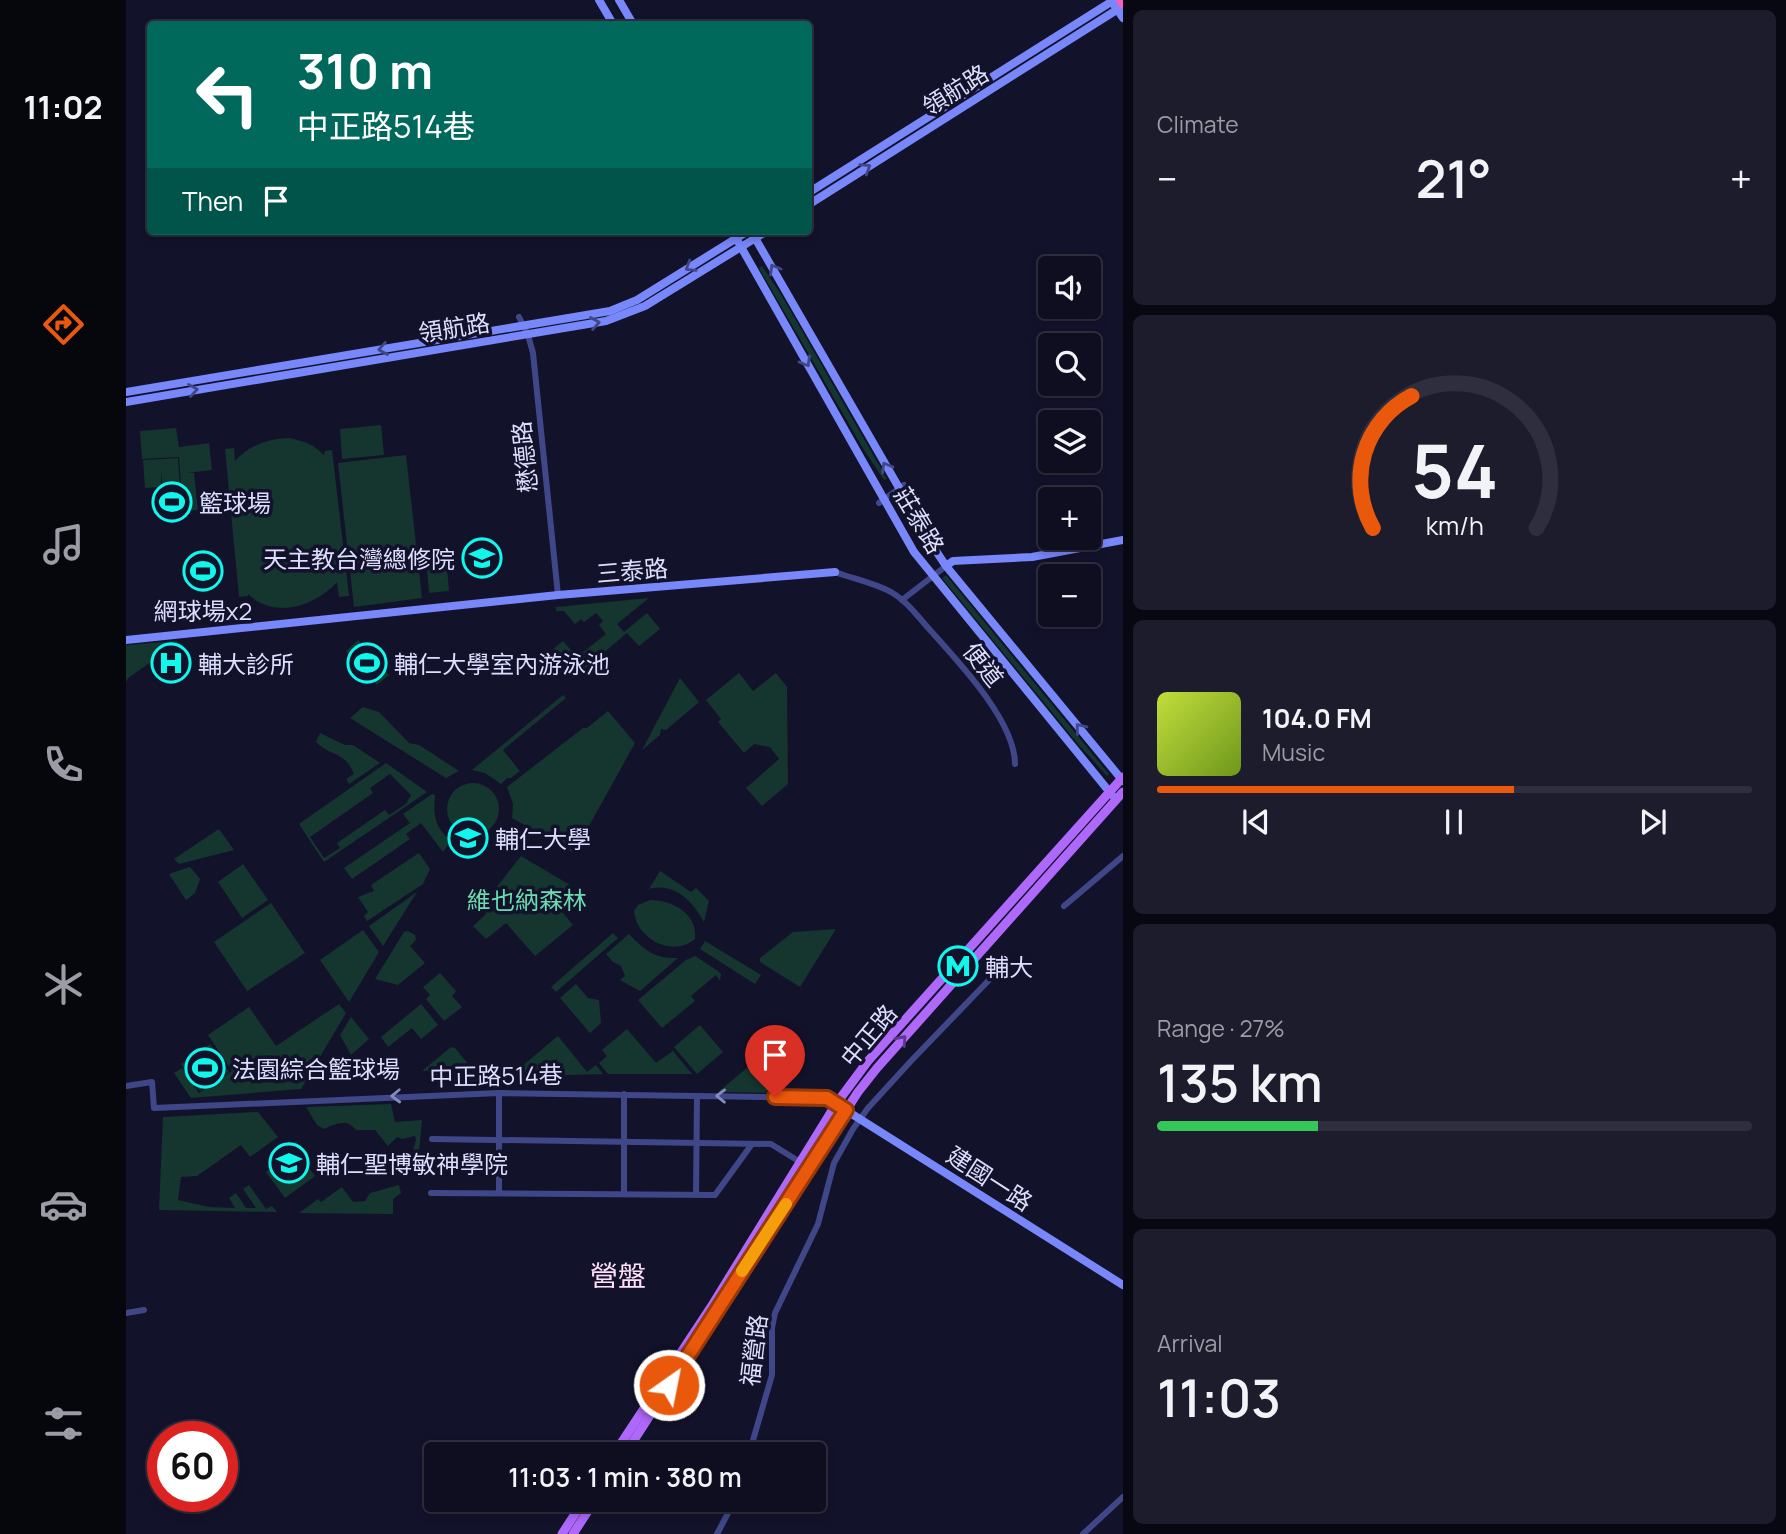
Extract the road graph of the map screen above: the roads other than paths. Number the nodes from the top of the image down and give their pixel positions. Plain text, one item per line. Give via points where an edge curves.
1 (599, 0) edge
2 (618, 0) edge
3 (1117, 3) edge
4 (1123, 18) edge
5 (611, 21) edge
6 (631, 21) edge
7 (990, 66) dead end
8 (1002, 82) junction
9 (891, 147) junction
10 (812, 191) edge
11 (812, 202) edge
12 (734, 235) edge
13 (750, 235) edge
14 (753, 235) edge
15 (741, 247) junction
16 (649, 281) dead end
17 (654, 289) junction
18 (519, 317) dead end
19 (525, 330) junction
20 (342, 346) dead end
21 (344, 356) junction
22 (126, 391) edge
23 (126, 402) edge
24 (902, 487) junction
25 (882, 501) junction
26 (1123, 540) edge
27 (946, 566) junction
28 (835, 572) joint
29 (932, 576) junction
30 (558, 595) junction
31 (902, 600) junction
32 (126, 639) edge
33 (1015, 764) dead end
34 (1122, 779) edge
35 (1123, 792) edge
36 (1113, 796) junction
37 (1123, 856) edge
38 (1064, 906) dead end
39 (989, 980) dead end
40 (876, 1051) junction
41 (885, 1059) junction
42 (126, 1086) edge
43 (499, 1093) junction
44 (624, 1094) junction
45 (697, 1096) junction
46 (836, 1104) junction
47 (846, 1110) junction
48 (860, 1119) junction
49 (432, 1139) dead end
50 (499, 1140) junction
51 (624, 1142) junction
52 (696, 1143) junction
53 (752, 1144) junction
54 (800, 1162) junction
55 (431, 1193) dead end
56 (499, 1193) junction
57 (624, 1194) junction
58 (696, 1195) junction
59 (1123, 1285) edge
60 (144, 1310) dead end
61 (126, 1313) edge
62 (622, 1442) edge
63 (633, 1442) edge
64 (752, 1442) edge
65 (1123, 1497) edge
66 (576, 1512) edge
67 (587, 1512) edge
68 (729, 1512) edge
69 (562, 1534) edge
70 (573, 1534) edge
71 (718, 1534) edge
72 (1083, 1534) edge

1 - 5 street
2 - 6 street
3 - 4 street
3 - 8 street, 領航路
7 - 8 street
8 - 9 street, 領航路
9 - 10 street, 領航路
11 -> 9 street, 領航路
12 - 15 street, 莊泰路
12 -> 17 street, 領航路
13 - 15 street, 領航路
24 -> 14 street, 莊泰路
19 -> 15 street, 領航路 via 607,321 628,314
15 -> 25 street, 莊泰路
16 - 17 street
17 - 19 street, 領航路 via 610,310
18 - 19 street, 懋德路
19 -> 21 street, 領航路
23 -> 19 street, 領航路
19 - 30 street, 懋德路 via 533,353
20 - 21 street
21 - 22 street, 領航路
24 - 25 street
24 - 27 street, 莊泰路
25 - 29 street, 莊泰路
26 - 27 street via 1032,557 953,561
27 - 29 street
34 -> 27 street, 莊泰路
28 - 30 street, 三泰路
28 - 31 street, 三泰路
29 - 31 street
29 - 36 street, 莊泰路
30 - 32 street, 三泰路
31 - 33 street, 便道 via 982,691 999,717
34 - 36 main road, 中正路
35 - 36 main road, 中正路
36 - 40 main road, 中正路
41 -> 36 main road, 中正路
37 - 38 street
39 - 48 street, 福營路
40 - 41 main road
40 - 46 main road, 中正路
41 - 47 main road, 中正路
43 -> 42 street, 中正路514巷 via 154,1108 152,1082
43 - 44 street, 中正路514巷
43 - 50 street
44 - 45 street, 中正路514巷
44 - 51 street
46 -> 45 street, 中正路514巷 via 827,1098
45 - 52 street
46 - 47 street, 建國一路
46 - 54 main road, 中正路
47 - 48 street, 建國一路
47 - 63 main road, 中正路
48 - 59 street, 建國一路
48 - 64 street, 福營路 via 834,1163 818,1224 775,1313 772,1375
49 - 50 street
50 - 51 street
50 - 56 street
51 - 52 street
51 - 57 street
52 - 53 street
52 - 58 street
53 - 54 street via 771,1144
53 - 58 street via 715,1195
54 - 62 main road, 中正路
55 - 56 street
56 - 57 street
57 - 58 street
60 - 61 street
65 - 72 street
66 - 69 main road
67 - 70 main road
68 - 71 street

